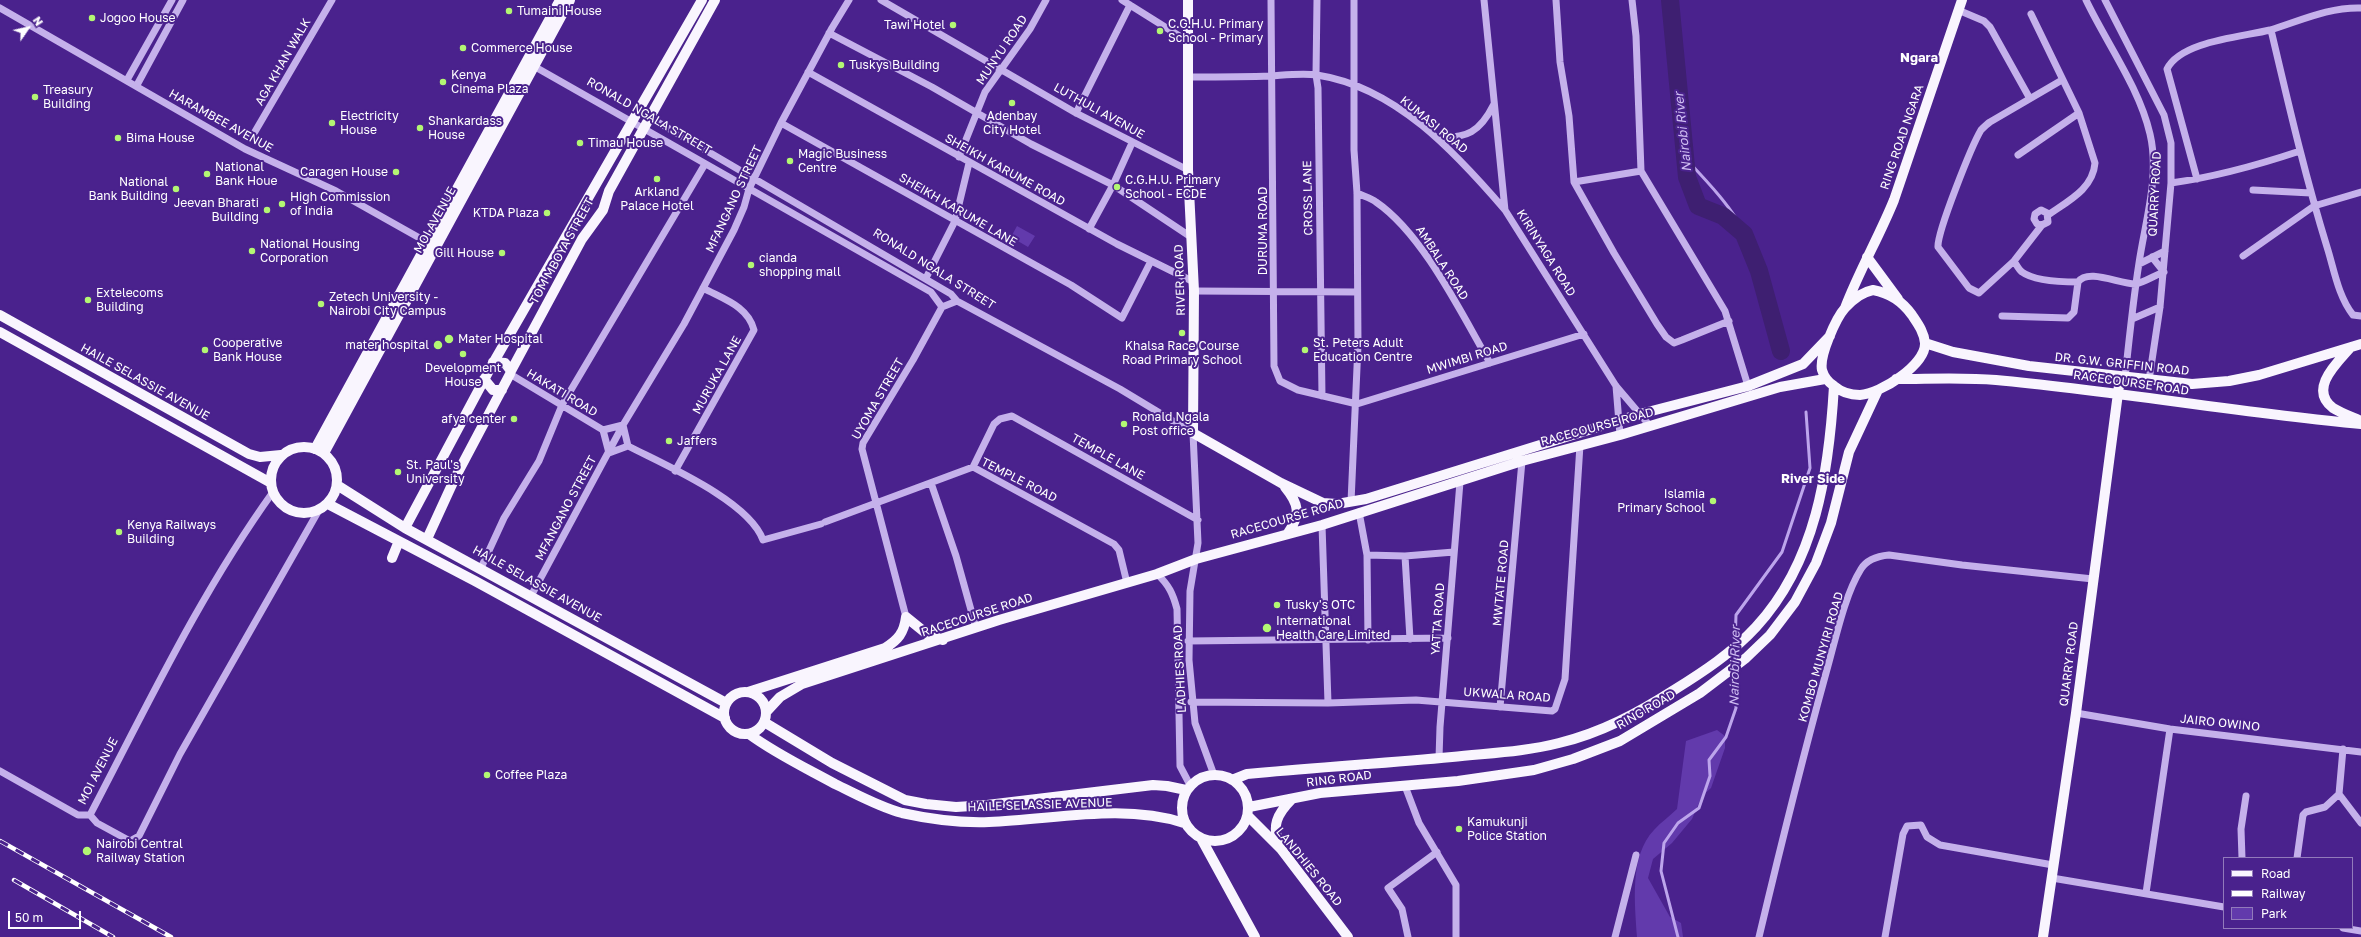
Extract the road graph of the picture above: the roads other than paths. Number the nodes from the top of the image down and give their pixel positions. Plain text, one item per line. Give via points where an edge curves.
1 (172, 0) edge
2 (183, 0) edge
3 (332, 0) edge
4 (560, 0) edge
5 (570, 0) edge
6 (702, 0) edge
7 (715, 0) edge
8 (849, 0) edge
9 (881, 0) edge
10 (1046, 0) edge
11 (1122, 0) edge
12 (1188, 0) edge
13 (1271, 0) edge
14 (1317, 0) edge
15 (1354, 0) edge
16 (1484, 0) edge
17 (1556, 0) edge
18 (1632, 0) edge
19 (2086, 0) edge
20 (2105, 0) edge
21 (1130, 5) junction
22 (1960, 5) edge
23 (0, 8) edge
24 (2361, 8) edge
25 (2031, 14) dead end
26 (2271, 30) junction
27 (829, 33) junction
28 (681, 35) junction
29 (692, 42) junction
30 (1189, 42) junction
31 (530, 64) junction
32 (1001, 69) junction
33 (808, 72) junction
34 (1316, 75) junction
35 (1272, 76) junction
36 (1190, 77) junction
37 (127, 80) junction
38 (2062, 80) junction
39 (137, 86) junction
40 (1355, 86) junction
41 (2029, 97) junction
42 (1495, 103) junction
43 (637, 110) junction
44 (977, 112) junction
45 (1076, 113) junction
46 (2079, 113) junction
47 (650, 117) junction
48 (630, 121) junction
49 (781, 123) junction
50 (643, 129) junction
51 (253, 135) dead end
52 (1436, 137) junction
53 (1132, 143) junction
54 (2300, 151) junction
55 (2018, 155) dead end
56 (959, 157) junction
57 (969, 163) junction
58 (705, 164) junction
59 (1188, 170) junction
60 (1641, 172) junction
61 (754, 178) junction
62 (2197, 179) junction
63 (1574, 182) junction
64 (2171, 183) junction
65 (1113, 185) junction
66 (748, 188) junction
67 (2253, 190) dead end
68 (2361, 192) edge
69 (1357, 193) junction
70 (2311, 193) junction
71 (2314, 206) junction
72 (1505, 210) junction
73 (2048, 215) junction
74 (956, 221) junction
75 (2042, 225) junction
76 (1089, 229) junction
77 (1191, 237) junction
78 (431, 244) junction
79 (2165, 250) junction
80 (2243, 256) dead end
81 (1867, 257) junction
82 (2152, 257) junction
83 (1150, 261) junction
84 (2014, 261) junction
85 (2139, 264) junction
86 (2164, 272) junction
87 (926, 278) junction
88 (2078, 282) junction
89 (2136, 284) junction
90 (1194, 287) junction
91 (703, 288) junction
92 (1274, 290) junction
93 (1320, 290) junction
94 (1357, 292) junction
95 (1898, 299) junction
96 (958, 301) junction
97 (942, 307) junction
98 (2160, 307) junction
99 (1845, 308) junction
100 (0, 315) edge
101 (2002, 316) dead end
102 (2361, 316) edge
103 (2132, 319) junction
104 (1729, 321) junction
105 (0, 332) edge
106 (1584, 334) junction
107 (1830, 336) junction
108 (1925, 343) junction
109 (2361, 344) edge
110 (2350, 348) junction
111 (493, 362) junction
112 (1490, 363) junction
113 (510, 372) junction
114 (2123, 378) junction
115 (484, 379) junction
116 (1825, 379) junction
117 (1896, 379) junction
118 (2149, 380) junction
119 (1616, 386) junction
120 (1748, 386) junction
121 (1834, 386) junction
122 (502, 390) junction
123 (1878, 390) junction
124 (2119, 394) junction
125 (1322, 396) junction
126 (1357, 404) junction
127 (562, 405) junction
128 (1640, 414) junction
129 (1619, 421) junction
130 (2361, 421) edge
131 (2361, 424) edge
132 (623, 425) junction
133 (1650, 426) junction
134 (602, 430) junction
135 (1193, 433) junction
136 (1620, 435) junction
137 (1580, 445) junction
138 (628, 446) junction
139 (319, 451) junction
140 (608, 453) junction
141 (281, 455) junction
142 (1522, 461) junction
143 (973, 467) junction
144 (675, 471) junction
145 (1460, 482) junction
146 (931, 483) junction
147 (1281, 483) junction
148 (337, 485) junction
149 (272, 487) junction
150 (1351, 502) junction
151 (1323, 503) joint
152 (876, 504) junction
153 (323, 507) junction
154 (1359, 512) junction
155 (1198, 520) junction
156 (1322, 525) junction
157 (405, 528) junction
158 (1288, 533) junction
159 (427, 539) junction
160 (399, 541) junction
161 (1454, 552) junction
162 (1367, 555) junction
163 (1405, 556) junction
164 (392, 558) dead end
165 (1196, 559) junction
166 (481, 568) junction
167 (1157, 574) junction
168 (2093, 579) junction
169 (1127, 583) junction
170 (531, 596) junction
171 (906, 617) junction
172 (976, 628) junction
173 (1448, 638) junction
174 (1410, 639) junction
175 (943, 640) junction
176 (1368, 640) junction
177 (1188, 641) junction
178 (1326, 641) junction
179 (748, 692) junction
180 (1443, 701) junction
181 (1191, 702) junction
182 (726, 703) junction
183 (1328, 703) junction
184 (1500, 707) junction
185 (766, 710) junction
186 (2076, 714) junction
187 (725, 718) junction
188 (764, 722) junction
189 (2170, 729) junction
190 (749, 734) junction
191 (2343, 749) junction
192 (2361, 752) edge
193 (1440, 758) junction
194 (0, 772) edge
195 (1214, 775) junction
196 (1232, 780) junction
197 (1405, 786) junction
198 (1188, 788) junction
199 (2339, 794) junction
200 (2246, 796) dead end
201 (1292, 799) junction
202 (1249, 811) junction
203 (90, 815) junction
204 (1184, 823) junction
205 (2361, 823) edge
206 (1202, 840) junction
207 (1281, 849) junction
208 (1437, 852) junction
209 (1636, 855) dead end
210 (2242, 857) edge
211 (2297, 857) edge
212 (2053, 864) junction
213 (2052, 878) junction
214 (2146, 893) junction
215 (2223, 907) edge
216 (2349, 929) edge
217 (2361, 931) edge
218 (1255, 937) edge
219 (1348, 937) edge
220 (1408, 937) edge
221 (1456, 937) edge
222 (1615, 937) edge
223 (1759, 937) edge
224 (1885, 937) edge
225 (2043, 937) edge

1 - 37 street
2 - 39 street
3 - 51 street, AGA KHAN WALK
4 - 31 main road, MOI AVENUE
5 - 31 main road, MOI AVENUE
6 - 28 main road, TOM MBOYA STREET
7 - 29 main road, TOM MBOYA STREET
8 - 27 street, MFANGANO STREET
9 - 32 street
10 - 32 street, MUNYU ROAD via 1030,29
11 - 21 street
12 - 30 main road, RIVER ROAD
13 - 35 street, DURUMA ROAD
14 - 34 street, CROSS LANE
15 - 40 street
16 - 42 street, KIRINYAGA ROAD
17 - 63 street via 1560,62 1569,116
18 - 60 street via 1636,36
19 - 85 street, QUARRY ROAD via 2143,110 2150,134 2154,156 2153,177
20 - 64 street, QUARRY ROAD via 2164,115 2171,143
21 - 30 street
21 - 45 street
22 - 41 street via 1990,27
22 - 81 main road, RING ROAD NGARA via 1894,200
23 - 37 street, HARAMBEE AVENUE via 75,53
24 - 26 street via 2322,12
25 - 38 street
26 - 54 street
26 - 62 street via 2204,44 2171,61 2167,69
27 - 33 street, MFANGANO STREET
27 - 44 street
28 - 29 main road
28 - 43 main road, TOM MBOYA STREET
29 - 47 main road, TOM MBOYA STREET
30 - 36 main road, RIVER ROAD
31 - 48 street, RONALD NGALA STREET
31 - 78 main road, MOI AVENUE
32 - 44 street, MUNYU ROAD via 985,92
32 - 45 street, LUTHULI AVENUE
33 - 49 street, MFANGANO STREET
33 - 56 street, SHEIKH KARUME ROAD
34 - 35 street, KUMASI ROAD
34 - 40 street, KUMASI ROAD
34 - 93 street, CROSS LANE
35 - 36 street, KUMASI ROAD
35 - 92 street, DURUMA ROAD
36 - 59 main road, RIVER ROAD
37 - 39 street, HARAMBEE AVENUE
38 - 41 street
38 - 46 street
39 - 78 street, HARAMBEE AVENUE via 246,149 336,191
40 - 52 street, KUMASI ROAD via 1387,101
40 - 69 street via 1354,150
41 - 84 street via 1990,122 1981,131 1959,181 1938,242 1947,260 1969,288 1979,294
42 - 52 street via 1484,123 1465,135
42 - 72 street, KIRINYAGA ROAD
43 - 47 street, RONALD NGALA STREET
43 - 48 main road, TOM MBOYA STREET
44 - 56 street, MUNYU ROAD
44 - 65 street via 1031,144
45 - 53 street, LUTHULI AVENUE
46 - 55 street
46 - 73 street via 2091,149 2094,171 2087,186
47 - 50 main road, TOM MBOYA STREET
47 - 61 street, RONALD NGALA STREET
48 - 50 street, RONALD NGALA STREET
48 - 111 main road, TOM MBOYA STREET
49 - 61 street, MFANGANO STREET
49 - 74 street, SHEIKH KARUME LANE
50 - 58 street, RONALD NGALA STREET
50 - 113 main road, TOM MBOYA STREET via 609,191 602,210 582,239
52 - 72 street, KUMASI ROAD via 1479,178
53 - 59 street, LUTHULI AVENUE
53 - 65 street
54 - 62 street via 2269,162
54 - 70 street
56 - 57 street, SHEIKH KARUME ROAD
57 - 74 street
57 - 76 street, SHEIKH KARUME ROAD
58 - 66 street, RONALD NGALA STREET
58 - 127 street
59 - 77 main road, RIVER ROAD
60 - 63 street
60 - 104 street
61 - 66 street, MFANGANO STREET
61 - 87 street, RONALD NGALA STREET
62 - 64 street
63 - 104 street via 1614,253 1670,341 1674,343
64 - 79 street, QUARRY ROAD
65 - 76 street
65 - 77 street
66 - 91 street, MFANGANO STREET via 744,207 734,230
66 - 97 street, RONALD NGALA STREET via 931,292
67 - 70 street
68 - 71 street
69 - 94 street
69 - 112 street, AMBALA ROAD via 1375,201 1408,231 1443,283
70 - 71 street
71 - 80 street
71 - 102 street via 2346,306 2353,315
72 - 106 street, KIRINYAGA ROAD
73 - 75 street via 2048,222
73 - 75 street via 2043,211 2035,214 2035,222
74 - 83 street, SHEIKH KARUME LANE via 1071,285 1122,318
74 - 87 street
75 - 84 street
76 - 83 street, SHEIKH KARUME ROAD
77 - 90 main road, RIVER ROAD
78 - 139 main road, MOI AVENUE
79 - 82 street
79 - 86 street, QUARRY ROAD
81 - 95 main road
81 - 99 main road, RING ROAD NGARA
82 - 85 street
82 - 86 street
83 - 90 street, SHEIKH KARUME ROAD
84 - 88 street via 2021,272 2057,282
85 - 89 street, QUARRY ROAD
86 - 89 street
86 - 98 street, QUARRY ROAD
87 - 96 street, RONALD NGALA STREET
88 - 89 street via 2084,276 2088,276
88 - 101 street via 2074,312 2068,318
89 - 103 street, QUARRY ROAD
90 - 92 street, SHEIKH KARUME ROAD
90 - 135 main road, RIVER ROAD
91 - 132 street, MFANGANO STREET
91 - 144 street, MURUKA LANE via 741,308 751,319 754,330
92 - 93 street, SHEIKH KARUME ROAD
92 - 125 street, DURUMA ROAD via 1276,376 1288,386
93 - 94 street, SHEIKH KARUME ROAD
93 - 125 street, CROSS LANE
94 - 126 street
95 - 99 main road via 1873,290 1863,292
95 - 108 main road via 1921,328
96 - 97 street
96 - 135 street, RONALD NGALA STREET via 1120,389
97 - 152 street, UYOMA STREET via 863,443 862,452
98 - 103 street
98 - 118 street, QUARRY ROAD
99 - 107 main road
100 - 141 main road, HAILE SELASSIE AVENUE via 249,454 260,457
103 - 114 street, QUARRY ROAD
104 - 120 street
105 - 149 main road
106 - 112 street, MWIMBI ROAD
106 - 119 street, KIRINYAGA ROAD
107 - 116 main road via 1821,368
107 - 120 main road, RACECOURSE ROAD via 1803,364
108 - 114 main road, DR. G.W. GRIFFIN ROAD via 1953,352 2029,366
108 - 117 main road via 1921,358
109 - 110 main road, DR. G.W. GRIFFIN ROAD
110 - 118 main road, DR. G.W. GRIFFIN ROAD via 2259,376 2229,382 2192,384
110 - 130 main road via 2326,376 2324,392 2333,408
111 - 113 main road via 505,364
111 - 115 main road, TOM MBOYA STREET
112 - 126 street, MWIMBI ROAD
113 - 122 main road, TOM MBOYA STREET
113 - 127 street, HAKATI ROAD
114 - 118 main road, DR. G.W. GRIFFIN ROAD
114 - 124 main road, QUARRY ROAD
115 - 122 main road via 494,391
115 - 157 main road, TOM MBOYA STREET
116 - 121 main road
116 - 133 main road, RACECOURSE ROAD via 1780,388
117 - 123 main road
117 - 124 main road, RACECOURSE ROAD via 1995,380
119 - 128 street, KIRINYAGA ROAD
119 - 129 street
120 - 128 main road, RACECOURSE ROAD
121 - 123 main road via 1843,392 1860,395
121 - 193 main road, RING ROAD via 1824,478 1814,523 1800,563 1764,617 1734,648 1646,707 1605,728 1560,743 1528,750
122 - 159 main road, TOM MBOYA STREET via 455,478
123 - 197 main road, RING ROAD via 1849,452 1831,523 1816,563 1795,602 1770,634 1741,662 1700,693 1626,738 1573,759 1491,778
124 - 131 main road, RACECOURSE ROAD
124 - 168 main road, QUARRY ROAD
125 - 126 street, DURUMA ROAD
126 - 150 street
127 - 134 street, HAKATI ROAD
127 - 166 street via 539,460 504,518
128 - 129 main road, RACECOURSE ROAD
128 - 133 street, KIRINYAGA ROAD
129 - 136 street
129 - 150 main road, RACECOURSE ROAD
132 - 134 street
132 - 138 street
132 - 140 street, MFANGANO STREET
133 - 136 main road, RACECOURSE ROAD
134 - 140 street
135 - 147 main road, RONALD NGALA STREET
135 - 155 street, RIVER ROAD
136 - 137 main road, RACECOURSE ROAD
137 - 142 main road, RACECOURSE ROAD
137 - 184 street, UKWALA ROAD via 1564,680 1558,706 1552,711
138 - 140 street
138 - 144 street
139 - 141 main road, HAILE SELASSIE AVENUE via 300,447
139 - 148 main road via 335,466
140 - 170 street, MFANGANO STREET
141 - 149 main road via 275,464
142 - 145 main road, RACECOURSE ROAD
142 - 184 street, MWTATE ROAD
143 - 146 street, TEMPLE ROAD
143 - 155 street, TEMPLE LANE via 994,424 1006,416 1019,419
143 - 169 street, TEMPLE ROAD via 1114,544 1119,550
144 - 152 street, TEMPLE ROAD via 713,491 742,513 757,528 763,540 823,523
145 - 154 main road, RACECOURSE ROAD
145 - 161 street, YATTA ROAD
146 - 152 street, TEMPLE ROAD
146 - 172 street via 956,556
147 - 151 main road, RONALD NGALA STREET
147 - 158 main road, RONALD NGALA STREET via 1293,497 1296,505 1295,522
148 - 153 main road
148 - 157 main road, HAILE SELASSIE AVENUE
149 - 153 main road via 280,503 292,511 301,513
149 - 203 street, MOI AVENUE via 179,644
150 - 151 main road, RACECOURSE ROAD
152 - 171 street, UYOMA STREET
153 - 160 main road, HAILE SELASSIE AVENUE
153 - 203 street, MOI AVENUE via 180,754 139,836 130,841 97,823
154 - 156 main road, RACECOURSE ROAD
154 - 162 street
155 - 165 street, RIVER ROAD
156 - 158 main road, RACECOURSE ROAD
156 - 178 street
157 - 159 main road, HAILE SELASSIE AVENUE
158 - 165 main road, RACECOURSE ROAD
159 - 166 main road, HAILE SELASSIE AVENUE
160 - 164 main road
160 - 187 main road, HAILE SELASSIE AVENUE
161 - 163 street
161 - 173 street, YATTA ROAD
162 - 163 street
162 - 176 street
163 - 174 street
165 - 167 main road, RACECOURSE ROAD
165 - 177 street, LADHIES ROAD via 1190,591
166 - 170 main road, HAILE SELASSIE AVENUE
167 - 169 main road, RACECOURSE ROAD
167 - 198 street, LADHIES ROAD via 1168,585 1177,609 1180,766
168 - 186 main road, QUARRY ROAD
168 - 223 street, KOMBO MUNYIRI ROAD via 1890,555 1874,559 1861,569 1845,606 1818,702
169 - 172 main road, RACECOURSE ROAD
170 - 182 main road, HAILE SELASSIE AVENUE
171 - 175 main road via 927,634
171 - 179 main road via 901,635 885,648
172 - 175 main road, RACECOURSE ROAD
173 - 174 street
173 - 180 street, YATTA ROAD
174 - 176 street
175 - 185 main road, RACECOURSE ROAD via 802,684 780,697
176 - 178 street
177 - 178 street
177 - 181 street, LADHIES ROAD
178 - 183 street
179 - 182 main road via 736,694
179 - 185 main road via 760,698
180 - 183 street, UKWALA ROAD
180 - 184 street, UKWALA ROAD
180 - 193 street, YATTA ROAD
181 - 183 street, UKWALA ROAD
181 - 195 street, LADHIES ROAD via 1198,737
182 - 187 main road
185 - 188 main road
186 - 189 street, JAIRO OWINO
186 - 212 main road, QUARRY ROAD
187 - 190 main road, HAILE SELASSIE AVENUE via 731,729
188 - 190 main road via 758,730
188 - 198 main road, HAILE SELASSIE AVENUE via 832,763 885,790 905,800 926,804 956,807 987,805 1154,785
189 - 191 street, JAIRO OWINO
189 - 214 street
190 - 204 main road, HAILE SELASSIE AVENUE via 778,754 852,792 901,813 947,820 988,822 1086,815 1150,816
191 - 192 street, JAIRO OWINO
191 - 199 street
193 - 196 main road, RING ROAD via 1247,774
194 - 203 street via 78,815
195 - 196 main road
195 - 198 main road via 1205,776
196 - 202 main road via 1240,787
197 - 201 main road, RING ROAD via 1320,793
197 - 208 street via 1419,823
198 - 204 main road via 1182,801
199 - 205 street
199 - 211 street via 2325,807 2306,812 2303,816
200 - 210 street via 2241,829
201 - 202 main road, RING ROAD
201 - 207 main road via 1279,813 1275,822 1274,830
202 - 206 main road via 1235,835 1214,842
202 - 207 main road, LANDHIES ROAD
204 - 206 main road
206 - 218 main road
207 - 219 main road, LANDHIES ROAD
208 - 220 street via 1388,888 1402,908
208 - 221 street via 1456,884
209 - 222 street
212 - 213 main road, QUARRY ROAD
212 - 224 street via 1940,845 1928,837 1921,825 1907,826 1902,834
213 - 214 street
213 - 225 main road, QUARRY ROAD
214 - 215 street
216 - 217 street

